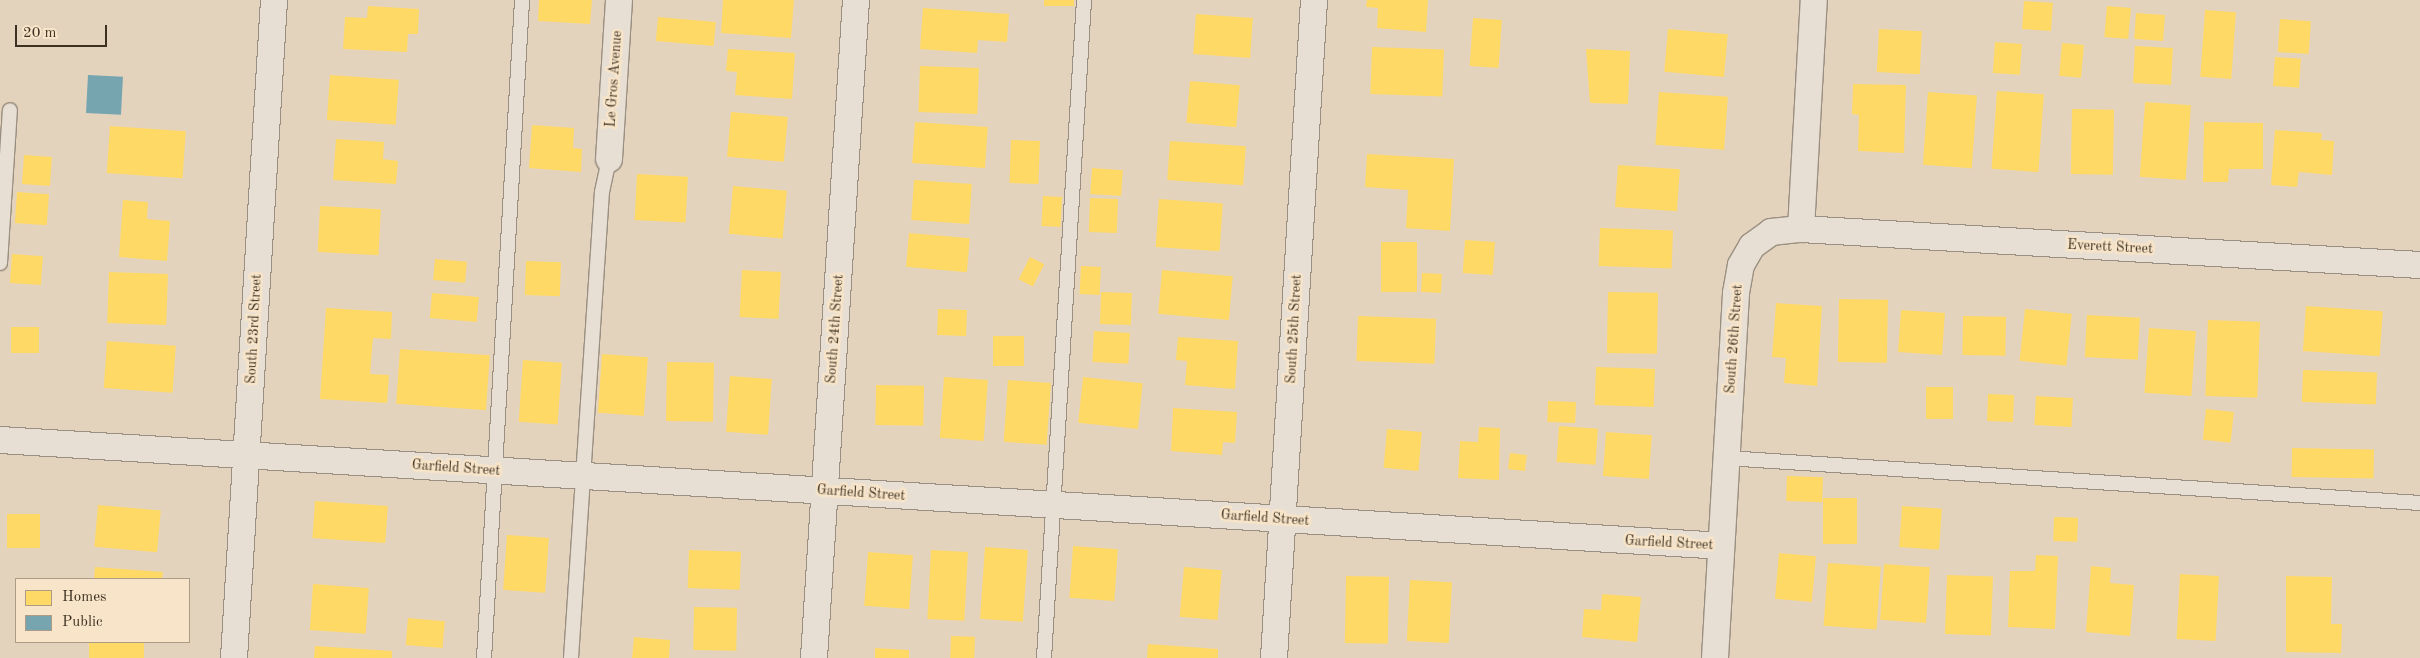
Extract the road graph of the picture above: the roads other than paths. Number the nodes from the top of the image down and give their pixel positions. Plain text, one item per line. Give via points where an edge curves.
1 (274, 0) edge
2 (522, 0) edge
3 (619, 0) edge
4 (856, 0) edge
5 (1084, 0) edge
6 (1314, 0) edge
7 (1814, 0) edge
8 (10, 110) dead end
9 (608, 159) joint
10 (1801, 230) junction
11 (0, 263) edge
12 (2420, 265) edge
13 (0, 440) edge
14 (247, 455) junction
15 (1726, 458) junction
16 (496, 470) junction
17 (582, 476) junction
18 (824, 491) junction
19 (2420, 503) edge
20 (1053, 505) junction
21 (1283, 519) junction
22 (1721, 546) junction
23 (234, 658) edge
24 (484, 658) edge
25 (571, 658) edge
26 (814, 658) edge
27 (1044, 658) edge
28 (1274, 658) edge
29 (1715, 658) edge

1 - 14 street, South 23rd Street
2 - 16 lane
3 - 9 street, Le Gros Avenue
4 - 18 street, South 24th Street
5 - 20 lane
6 - 21 street, South 25th Street
7 - 10 street
8 - 11 lane
9 - 17 lane via 602,192
10 - 12 street, Everett Street
10 - 15 street, South 26th Street via 1771,232 1752,246 1741,265
13 - 14 street, Garfield Street
14 - 16 street, Garfield Street
14 - 23 street, South 23rd Street
15 - 19 lane
15 - 22 street, South 26th Street
16 - 17 street, Garfield Street
16 - 24 lane
17 - 18 street, Garfield Street
17 - 25 lane
18 - 20 street, Garfield Street
18 - 26 street, South 24th Street
20 - 21 street, Garfield Street
20 - 27 lane
21 - 22 street, Garfield Street
21 - 28 street, South 25th Street
22 - 29 street, South 26th Street

